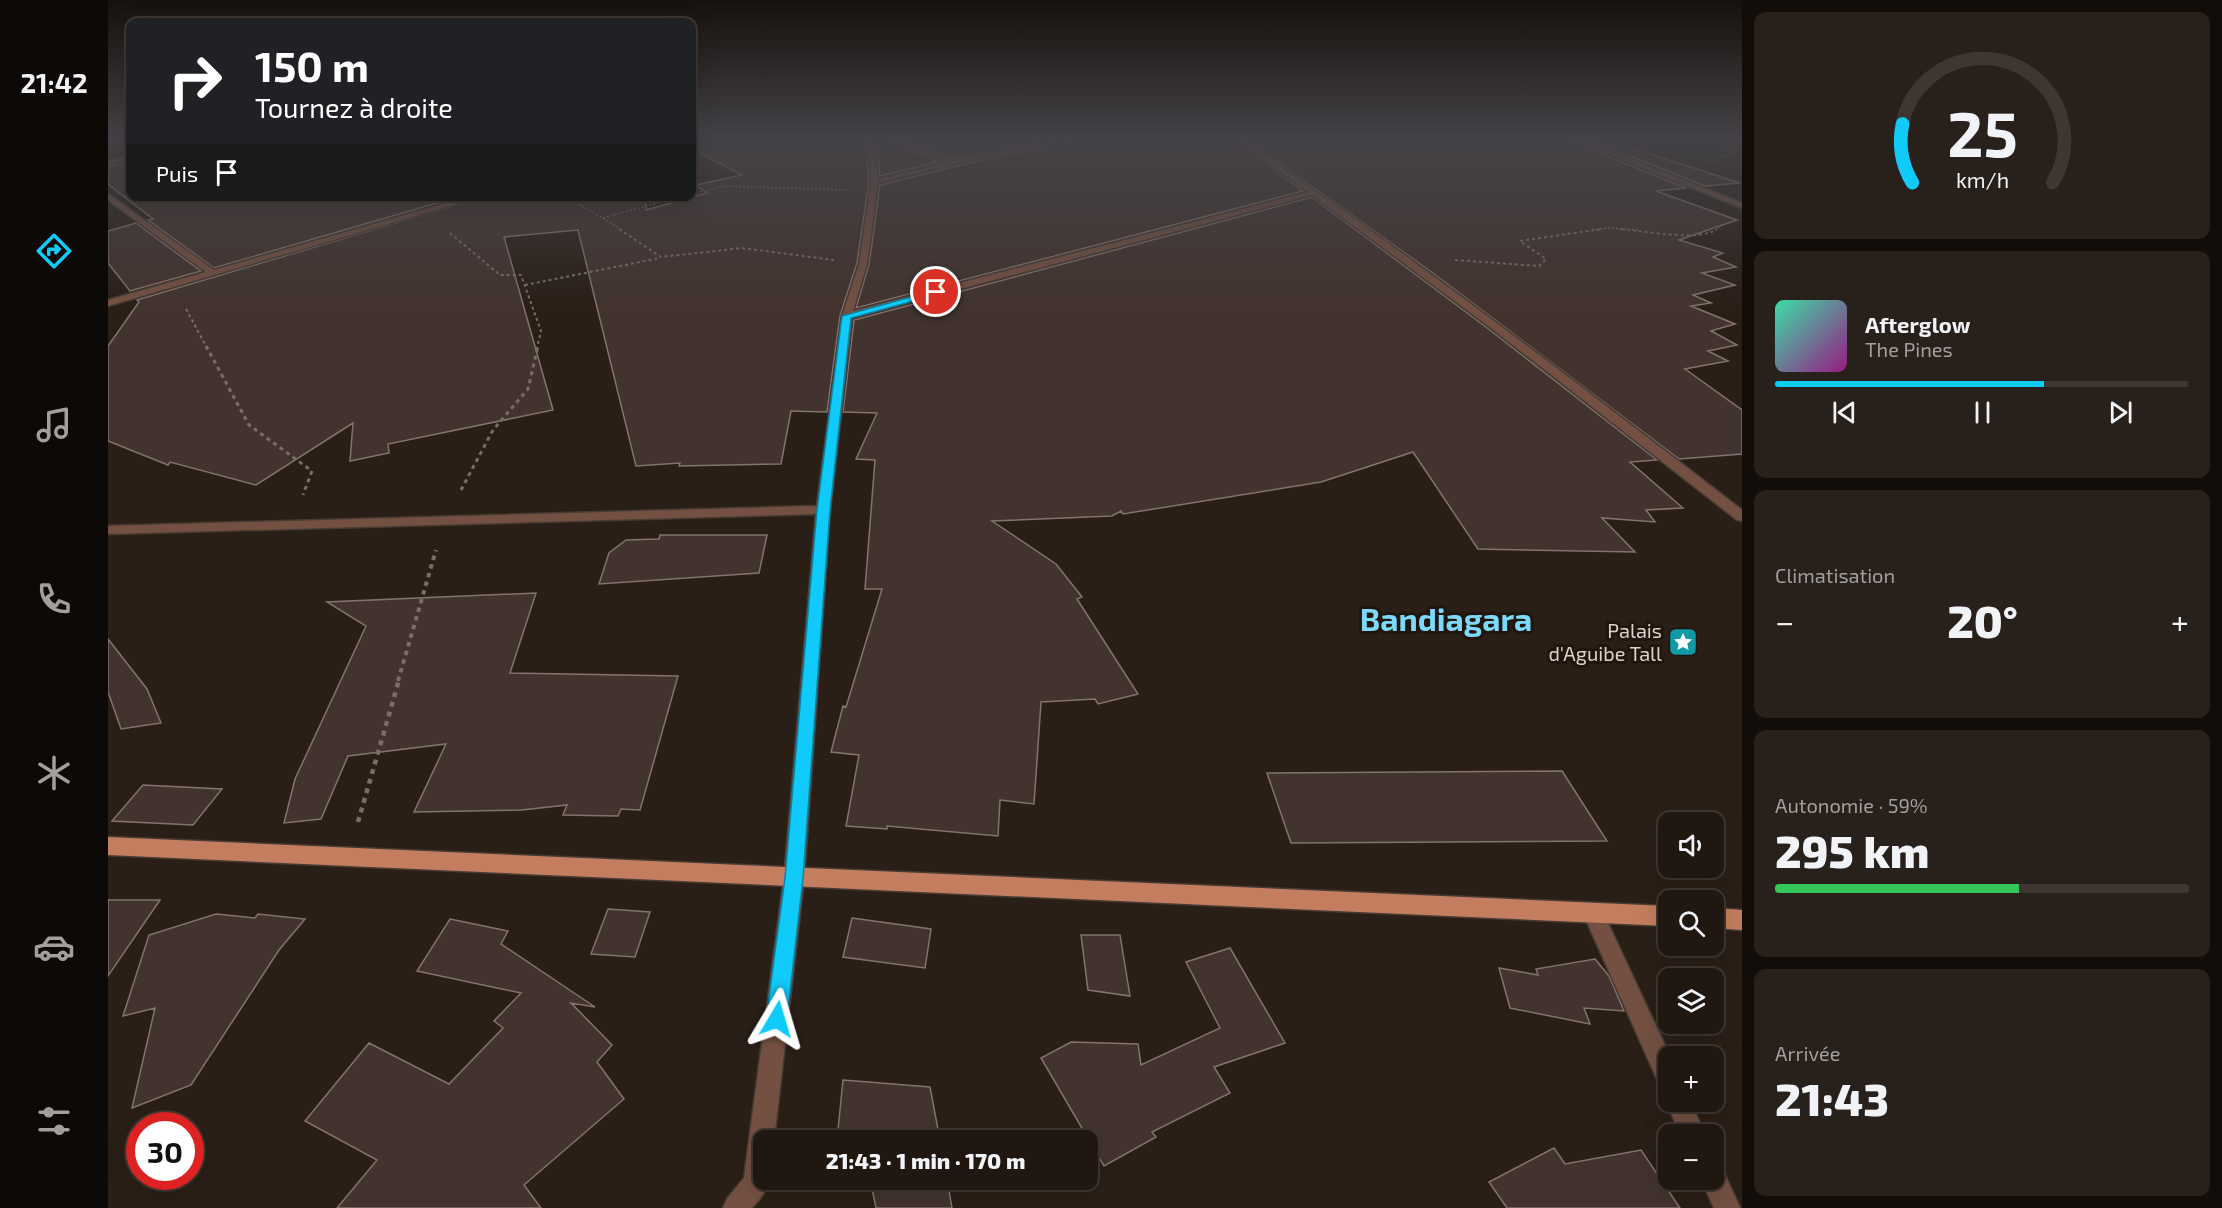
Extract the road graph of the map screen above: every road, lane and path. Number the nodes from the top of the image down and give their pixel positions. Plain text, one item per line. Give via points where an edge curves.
1 (874, 193) edge
2 (1310, 193) edge
3 (1317, 193) edge
4 (1711, 193) edge
5 (108, 196) edge
6 (464, 201) edge
7 (574, 201) edge
8 (665, 201) edge
9 (1742, 206) edge
10 (603, 218) junction
11 (1730, 220) dead end
12 (1398, 254) junction
13 (661, 257) junction
14 (863, 264) junction
15 (213, 273) junction
16 (172, 285) junction
17 (525, 285) dead end
18 (108, 303) edge
19 (847, 316) junction
20 (824, 510) junction
21 (1742, 517) edge
22 (292, 525) junction
23 (108, 530) edge
24 (108, 846) edge
25 (794, 878) junction
26 (1593, 913) junction
27 (1658, 916) edge
28 (1724, 919) edge
29 (1742, 920) edge
30 (1658, 1056) edge
31 (1719, 1190) edge
32 (736, 1208) edge
33 (1727, 1208) edge

1 - 14 street
2 - 19 street
3 - 12 street
4 - 9 street
5 - 15 street
6 - 15 street
7 - 10 path
8 - 10 path
10 - 13 path
11 - 12 path via 1711,234 1609,228 1520,241 1546,259 1539,266
12 - 21 street
13 - 14 path via 742,248
13 - 17 path
14 - 19 street
15 - 16 street
16 - 18 street
16 - 22 path via 249,425 312,471
19 - 20 street
20 - 22 street
20 - 25 street
22 - 23 street
24 - 25 main road
25 - 26 main road
25 - 32 street via 756,1183
26 - 27 main road
26 - 30 street
28 - 29 main road
31 - 33 street

